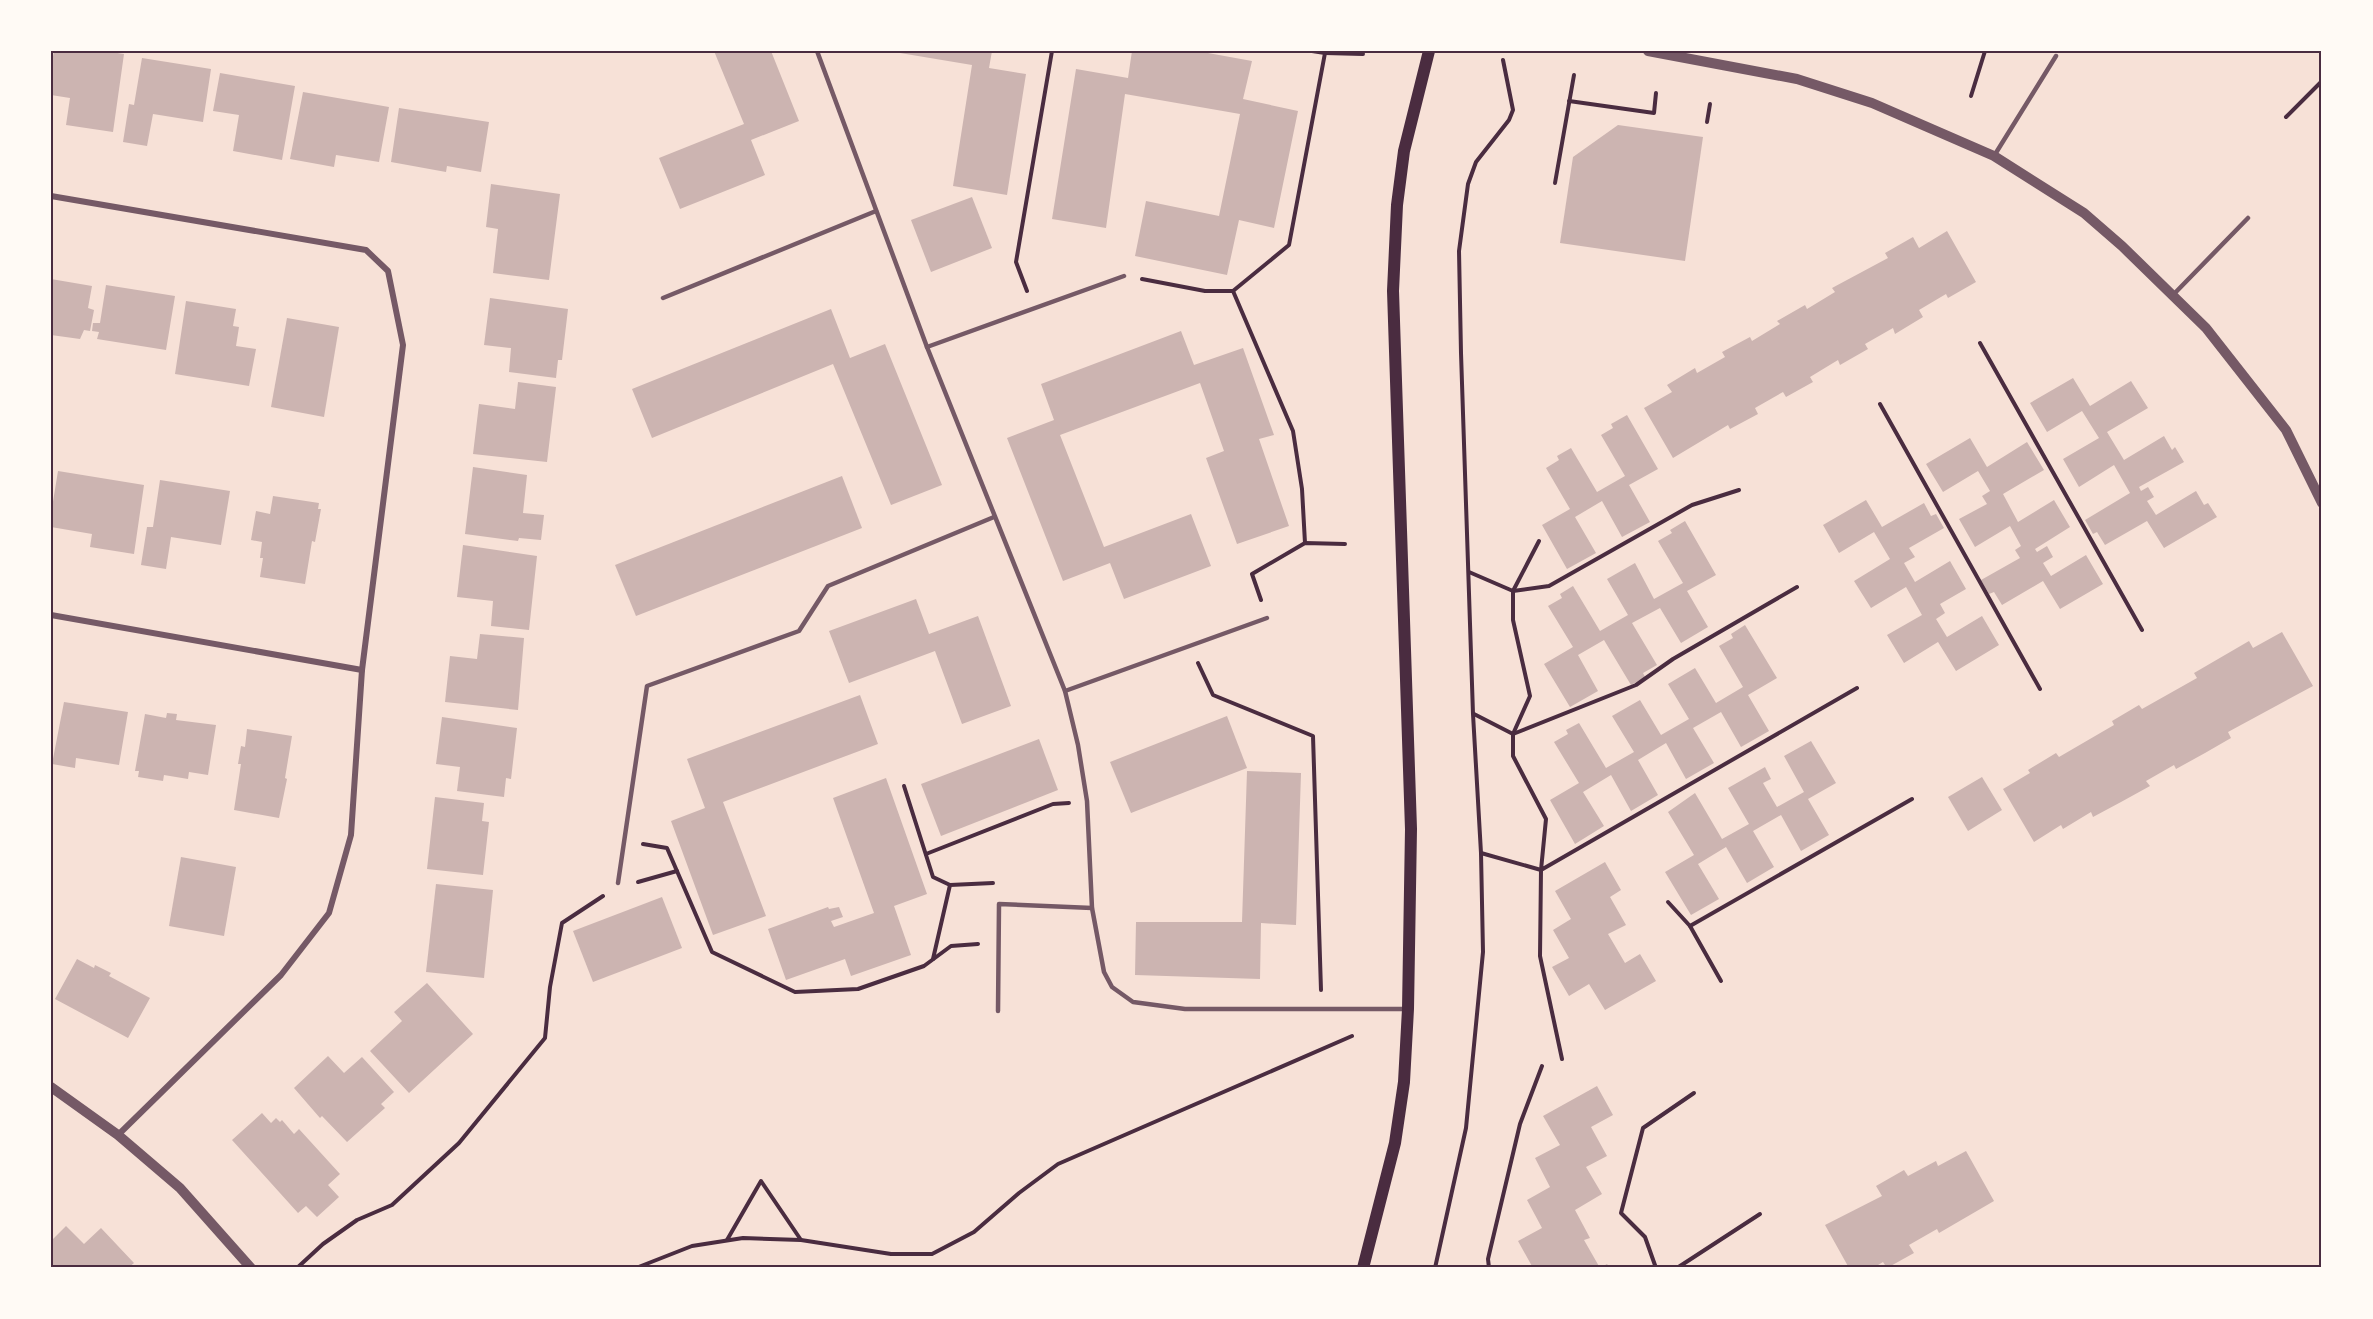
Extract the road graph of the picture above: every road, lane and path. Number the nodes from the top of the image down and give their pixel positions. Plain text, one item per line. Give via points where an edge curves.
1 (817, 51) edge
2 (1052, 51) edge
3 (1312, 51) edge
4 (1429, 51) edge
5 (1648, 51) edge
6 (1985, 51) edge
7 (1325, 53) junction
8 (1363, 54) dead end
9 (2056, 56) dead end
10 (1503, 60) dead end
11 (1574, 75) dead end
12 (2322, 81) edge
13 (1656, 93) dead end
14 (1971, 96) dead end
15 (1569, 101) junction
16 (1710, 104) dead end
17 (2286, 117) dead end
18 (1707, 122) dead end
19 (1994, 156) junction
20 (1555, 183) dead end
21 (51, 196) edge
22 (876, 211) junction
23 (2248, 218) dead end
24 (1124, 276) joint
25 (1233, 291) junction
26 (2172, 296) junction
27 (663, 298) dead end
28 (1033, 309) junction
29 (1980, 344) dead end
30 (927, 347) junction
31 (1880, 404) dead end
32 (1739, 490) dead end
33 (2322, 503) edge
34 (994, 517) junction
35 (1539, 541) dead end
36 (1305, 543) junction
37 (1345, 544) dead end
38 (1469, 572) junction
39 (1797, 587) dead end
40 (1513, 591) junction
41 (51, 615) edge
42 (1267, 618) joint
43 (2142, 630) dead end
44 (1190, 646) junction
45 (362, 670) junction
46 (1857, 688) dead end
47 (2040, 689) dead end
48 (1065, 691) junction
49 (1473, 714) junction
50 (1513, 734) junction
51 (904, 786) dead end
52 (1912, 799) dead end
53 (1087, 801) junction
54 (625, 841) junction
55 (1481, 853) junction
56 (926, 854) junction
57 (1541, 870) junction
58 (677, 871) junction
59 (637, 882) dead end
60 (618, 883) dead end
61 (950, 885) junction
62 (607, 894) dead end
63 (1668, 903) dead end
64 (1010, 904) junction
65 (1092, 908) junction
66 (1690, 926) junction
67 (999, 943) junction
68 (933, 959) junction
69 (1320, 981) dead end
70 (1721, 981) dead end
71 (1408, 1009) junction
72 (999, 1011) dead end
73 (1352, 1036) dead end
74 (1562, 1059) dead end
75 (1542, 1066) dead end
76 (51, 1087) edge
77 (1694, 1094) dead end
78 (118, 1135) junction
79 (1760, 1214) dead end
80 (726, 1240) junction
81 (801, 1240) junction
82 (251, 1268) edge
83 (297, 1268) edge
84 (636, 1268) edge
85 (1363, 1268) edge
86 (1435, 1268) edge
87 (1489, 1268) edge
88 (1656, 1268) edge
89 (1677, 1268) edge

1 - 22 lane
2 - 28 path via 1016,262
3 - 7 path
4 - 71 main road via 1404,151 1393,291 1411,829
5 - 19 street via 1810,83 1872,103
6 - 14 path
7 - 8 path
7 - 25 path via 1289,245
9 - 19 lane
10 - 38 path via 1513,110 1476,162 1462,216
11 - 15 path
12 - 17 path
13 - 15 path via 1654,113
15 - 20 path
16 - 18 path
19 - 26 street via 2084,213
21 - 45 street via 366,250 388,272 404,345
22 - 27 lane
22 - 30 lane
23 - 26 lane
24 - 25 path via 1205,291
24 - 28 lane
25 - 36 path via 1293,431
26 - 33 street via 2206,328 2286,430
28 - 30 lane
29 - 43 path
30 - 34 lane
31 - 47 path
32 - 40 path via 1692,506 1549,586
34 - 48 lane
34 - 54 lane via 828,586 800,631 647,686
35 - 40 path
36 - 37 path
36 - 42 path via 1252,574
38 - 40 path
38 - 49 path
39 - 50 path via 1636,685
40 - 50 path via 1513,620 1530,696
41 - 45 street
42 - 44 lane
44 - 48 lane
44 - 69 path via 1213,695 1313,736
45 - 78 street via 351,835 329,913 281,975
46 - 57 path
48 - 53 lane
49 - 50 path
49 - 55 path
50 - 57 path via 1513,756 1546,819
51 - 56 path
52 - 66 path
53 - 56 path via 1053,804
53 - 65 lane
54 - 58 path via 668,848
54 - 60 lane
55 - 57 path
55 - 86 path via 1483,952 1474,1060 1466,1128
56 - 61 path via 933,877
57 - 74 path via 1540,956
58 - 59 path
58 - 68 path via 712,952 795,992 858,989 924,966
61 - 64 path via 1004,882
61 - 68 path
62 - 83 path via 562,923 545,1038 459,1143 392,1206 357,1220
63 - 66 path
64 - 65 lane
64 - 67 lane via 999,904
65 - 71 lane via 1104,972 1113,987 1132,1002 1185,1009
66 - 70 path
67 - 68 path via 951,946
67 - 72 lane
71 - 85 main road via 1404,1082 1395,1143
73 - 81 path via 1058,1164 974,1232 932,1254 891,1254
75 - 87 path via 1520,1124
76 - 78 street
77 - 88 path via 1642,1128 1621,1213 1645,1237
78 - 82 street via 180,1188
79 - 89 path
80 - 81 path
80 - 81 path via 761,1181
80 - 84 path via 692,1246

